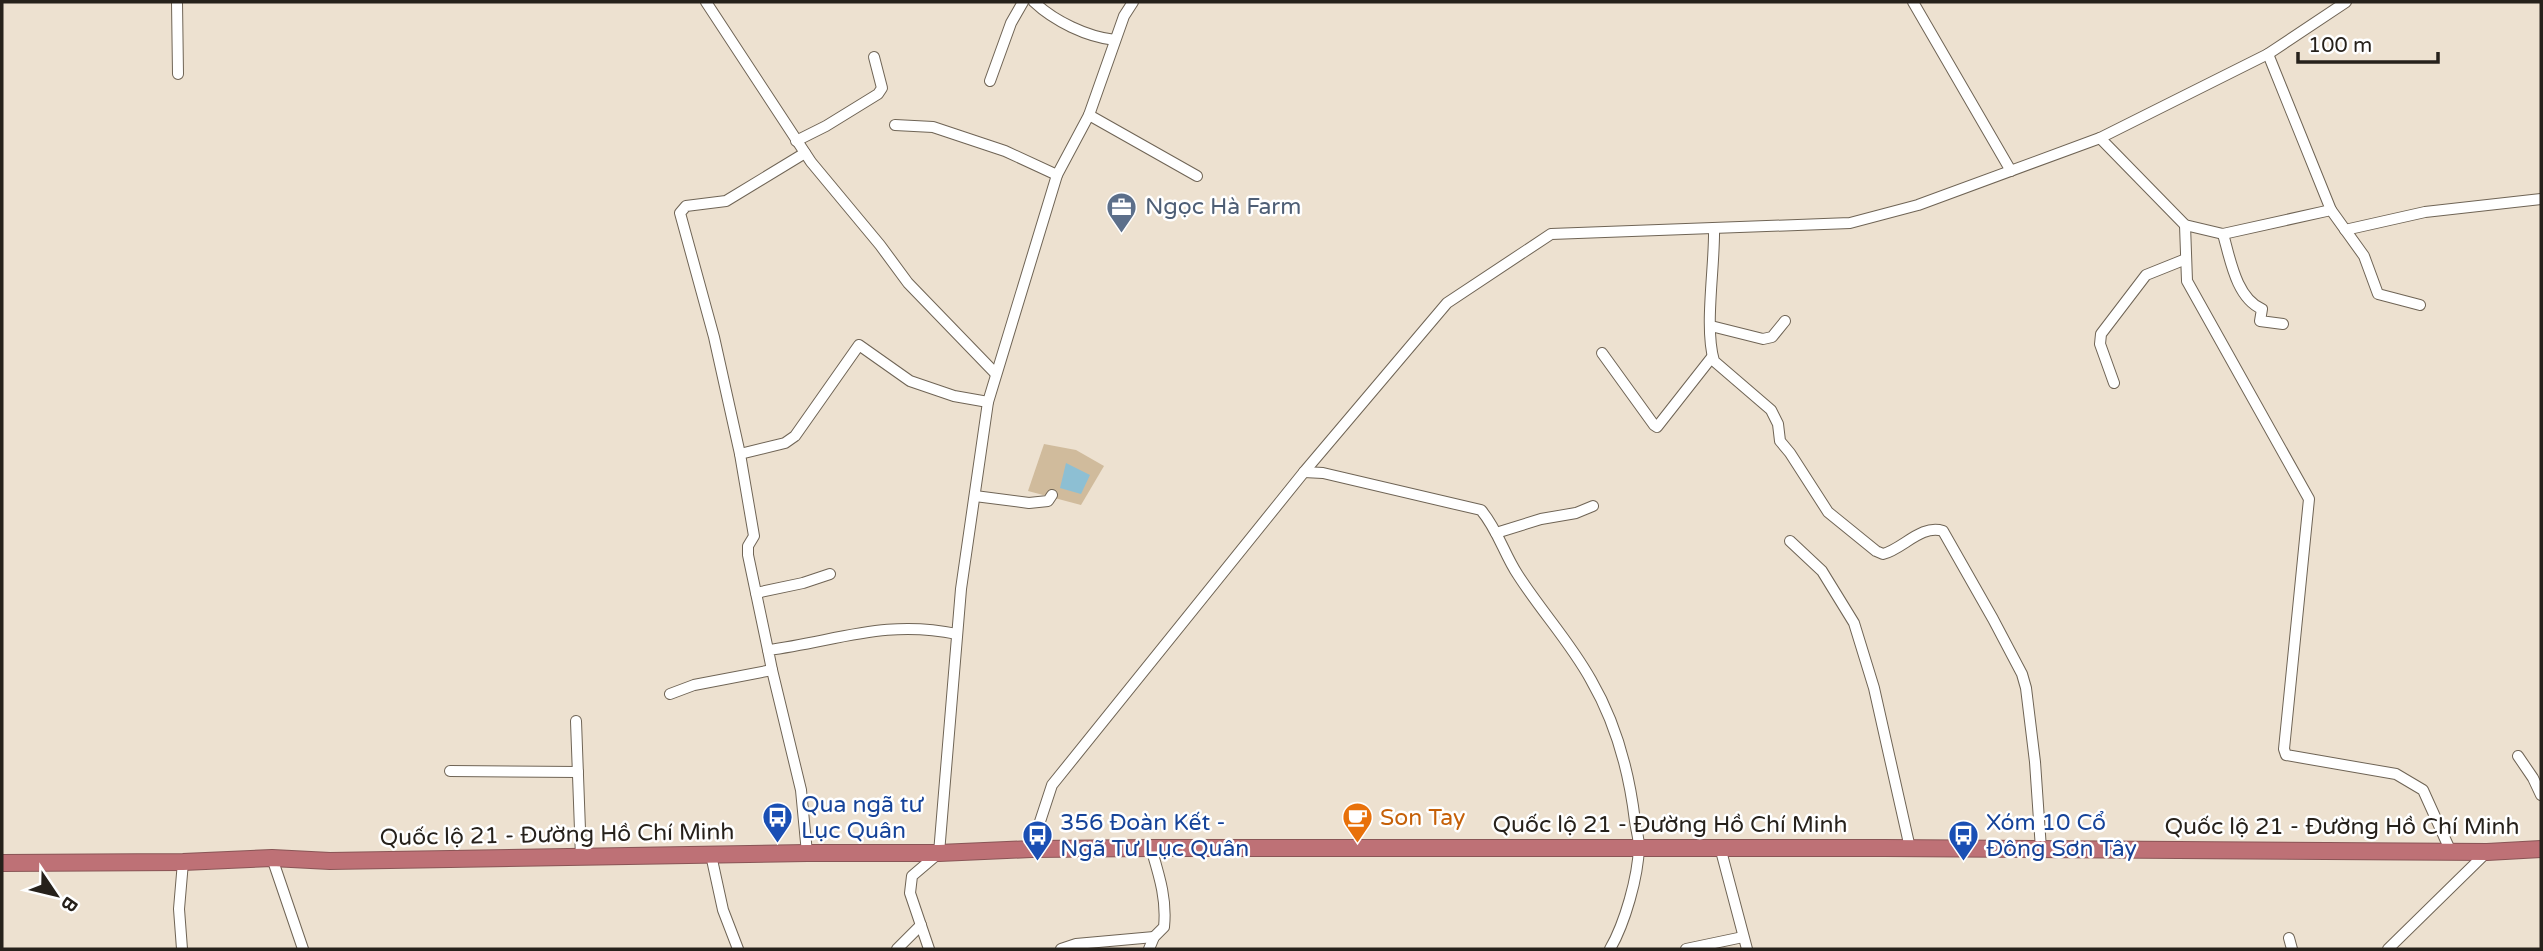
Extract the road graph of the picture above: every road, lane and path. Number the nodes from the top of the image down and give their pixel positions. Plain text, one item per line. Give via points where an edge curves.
1 (177, 2) edge
2 (706, 2) edge
3 (1023, 2) edge
4 (1034, 2) edge
5 (1133, 2) edge
6 (1913, 2) edge
7 (2346, 2) edge
8 (1115, 40) junction
9 (2268, 54) junction
10 (874, 57) dead end
11 (178, 74) dead end
12 (989, 81) dead end
13 (1089, 115) junction
14 (895, 125) dead end
15 (2100, 138) junction
16 (796, 141) junction
17 (805, 153) junction
18 (2011, 171) junction
19 (1057, 175) junction
20 (1197, 176) dead end
21 (2541, 200) edge
22 (2331, 210) junction
23 (2185, 225) junction
24 (1714, 228) junction
25 (2345, 230) junction
26 (2223, 234) junction
27 (2186, 258) junction
28 (2420, 305) dead end
29 (1786, 321) dead end
30 (2283, 324) dead end
31 (1711, 326) junction
32 (1602, 353) dead end
33 (1712, 358) junction
34 (996, 374) junction
35 (2114, 383) dead end
36 (988, 402) junction
37 (740, 454) junction
38 (1304, 472) junction
39 (1052, 495) dead end
40 (975, 496) junction
41 (1594, 506) dead end
42 (1496, 533) junction
43 (1790, 541) dead end
44 (830, 574) dead end
45 (756, 593) junction
46 (957, 634) junction
47 (768, 650) junction
48 (772, 670) junction
49 (670, 694) dead end
50 (576, 721) dead end
51 (2518, 756) dead end
52 (450, 771) dead end
53 (578, 772) junction
54 (2541, 795) edge
55 (1151, 848) junction
56 (1639, 848) junction
57 (1720, 848) junction
58 (1910, 848) junction
59 (1031, 849) junction
60 (2041, 849) junction
61 (2541, 849) edge
62 (2451, 852) junction
63 (2487, 852) junction
64 (807, 853) junction
65 (939, 853) junction
66 (711, 855) junction
67 (581, 857) junction
68 (272, 858) junction
69 (183, 862) junction
70 (2, 863) edge
71 (921, 925) junction
72 (1154, 937) junction
73 (1743, 937) junction
74 (182, 949) edge
75 (303, 949) edge
76 (738, 949) edge
77 (897, 949) edge
78 (929, 949) edge
79 (1062, 949) edge
80 (1149, 949) edge
81 (1610, 949) edge
82 (1686, 949) edge
83 (1747, 949) edge
84 (2388, 949) edge

1 - 11 street
2 - 16 street
3 - 12 street
4 - 8 street via 1068,24
5 - 8 street
6 - 18 street
7 - 9 street
8 - 13 street
9 - 15 street
9 - 22 street
10 - 16 street via 882,88 878,94
13 - 19 street
13 - 20 street
14 - 19 street via 933,127 1005,151
15 - 18 street
15 - 23 street
16 - 17 street
17 - 34 street via 908,283
17 - 37 street via 726,201 686,206 680,213
18 - 24 street via 1918,205 1850,223
19 - 34 street
21 - 25 street via 2425,212
22 - 25 street
22 - 26 street
23 - 26 street
23 - 27 street
24 - 31 street
24 - 38 street via 1551,234 1447,303
25 - 28 street via 2364,256 2378,294
26 - 30 street via 2238,284 2262,309 2260,321
27 - 35 street via 2146,275 2101,334 2100,344
27 - 62 street via 2187,281 2309,499 2286,755 2396,774 2423,790
29 - 31 street via 1772,337 1763,339
31 - 33 street
32 - 33 street via 1657,426
33 - 60 street via 1772,410 1780,441 1828,512 1876,551 1886,553 1932,530 1946,534 2026,688
34 - 36 street
36 - 37 street via 910,381 859,345 794,436 785,443
36 - 40 street
37 - 45 street via 754,536 748,555
38 - 42 street via 1323,472 1481,510
38 - 59 street via 1052,785
39 - 40 street via 1029,503
40 - 46 street
41 - 42 street
42 - 56 street via 1604,706 1623,757
43 - 58 street via 1822,571 1854,623 1874,688
44 - 45 street
45 - 47 street
46 - 47 street via 895,628
46 - 65 street
47 - 48 street
48 - 49 street
48 - 64 street via 800,790
50 - 53 street
51 - 54 street
52 - 53 street
53 - 67 street
55 - 56 highway, Quốc lộ 21 - Đường Hồ Chí Minh
55 - 59 highway, Quốc lộ 21 - Đường Hồ Chí Minh
55 - 72 street via 1166,904 1164,927
56 - 57 highway, Quốc lộ 21 - Đường Hồ Chí Minh
56 - 81 street via 1625,918
57 - 58 highway, Quốc lộ 21 - Đường Hồ Chí Minh
57 - 73 street
58 - 60 highway, Quốc lộ 21 - Đường Hồ Chí Minh
59 - 65 highway, Quốc lộ 21 - Đường Hồ Chí Minh
60 - 62 highway, Quốc lộ 21 - Đường Hồ Chí Minh
61 - 63 highway, Quốc lộ 21 - Đường Hồ Chí Minh
62 - 63 highway, Quốc lộ 21 - Đường Hồ Chí Minh
63 - 84 street
64 - 65 highway, Quốc lộ 21 - Đường Hồ Chí Minh
64 - 66 highway, Quốc lộ 21 - Đường Hồ Chí Minh
65 - 71 street via 912,876 910,893
66 - 67 highway, Quốc lộ 21 - Đường Hồ Chí Minh
66 - 76 street
67 - 68 highway, Quốc lộ 21 - Đường Hồ Chí Minh
68 - 69 highway, Quốc lộ 21 - Đường Hồ Chí Minh
68 - 75 street
69 - 70 highway, Quốc lộ 21 - Đường Hồ Chí Minh
69 - 74 street
71 - 77 street
71 - 78 street
72 - 79 street
72 - 80 street
73 - 82 street
73 - 83 street

